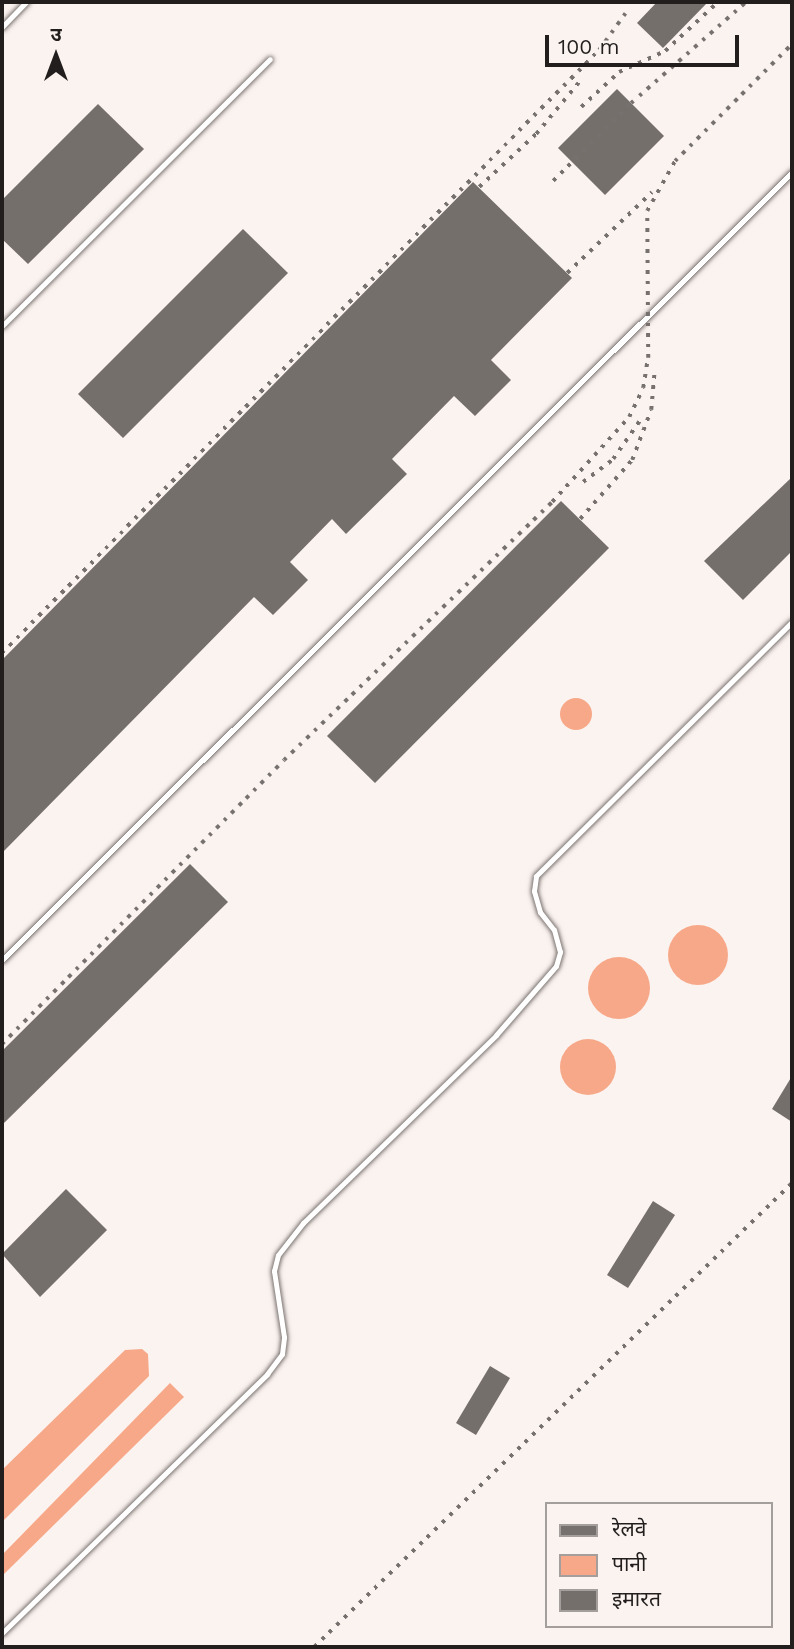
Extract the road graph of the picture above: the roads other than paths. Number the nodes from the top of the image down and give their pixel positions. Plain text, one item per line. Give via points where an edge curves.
1 (26, 2) edge
2 (2, 27) edge
3 (270, 59) dead end
4 (792, 172) edge
5 (2, 326) edge
6 (792, 622) edge
7 (2, 960) edge
8 (2, 1633) edge

1 - 2 lane
3 - 5 lane
4 - 7 lane
6 - 8 lane via 536,876 534,891 540,912 554,930 560,952 556,966 496,1035 303,1223 278,1255 274,1271 284,1337 282,1354 267,1374

